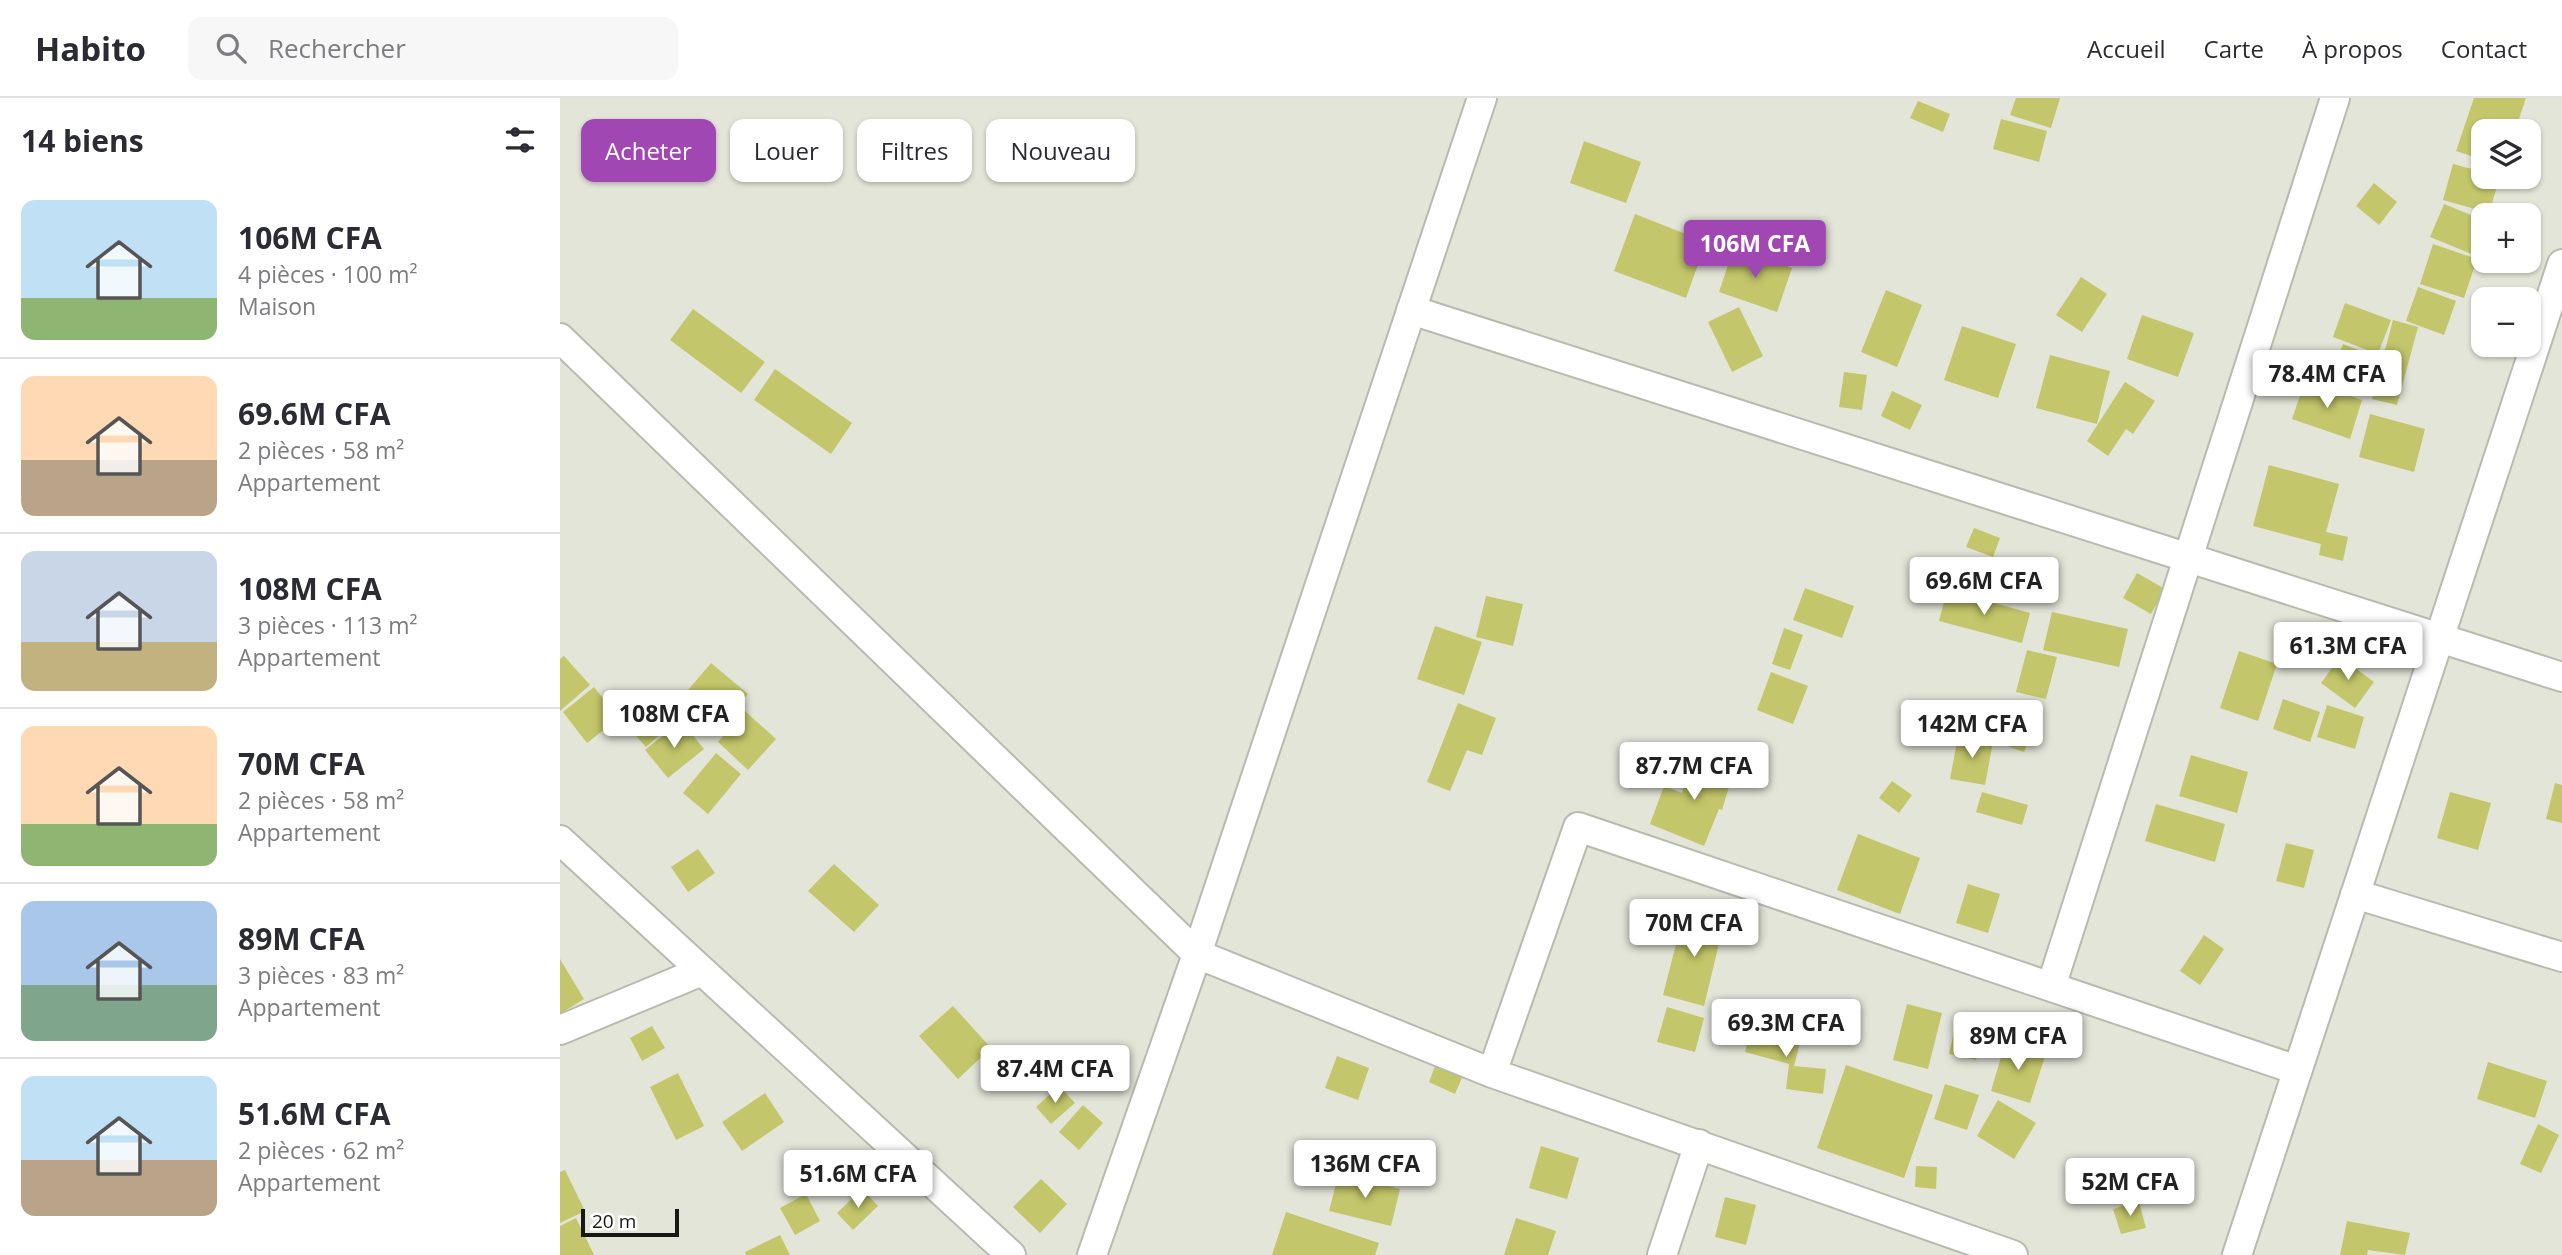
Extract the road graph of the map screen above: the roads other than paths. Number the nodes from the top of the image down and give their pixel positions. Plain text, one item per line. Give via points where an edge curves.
1 (1482, 98) edge
2 (2335, 98) edge
3 (2562, 264) edge
4 (1411, 310) junction
5 (560, 338) edge
6 (2188, 558) junction
7 (2440, 638) junction
8 (2562, 677) edge
9 (560, 840) edge
10 (2355, 894) junction
11 (1197, 954) junction
12 (2562, 957) edge
13 (702, 971) junction
14 (2051, 987) junction
15 (560, 1030) edge
16 (2297, 1070) junction
17 (1492, 1073) junction
18 (1699, 1144) junction
19 (1011, 1255) edge
20 (1092, 1255) edge
21 (1662, 1255) edge
22 (2013, 1255) edge
23 (2237, 1255) edge

1 - 4 street
2 - 6 street
3 - 7 street
4 - 6 street
4 - 11 street
5 - 11 street
6 - 7 street
6 - 14 street
7 - 8 street
7 - 10 street
9 - 13 street
10 - 12 street
10 - 16 street
11 - 17 street
11 - 20 street
13 - 15 street
13 - 19 street
14 - 16 street
14 - 17 street via 1577,827
16 - 23 street
17 - 18 street
18 - 21 street
18 - 22 street

